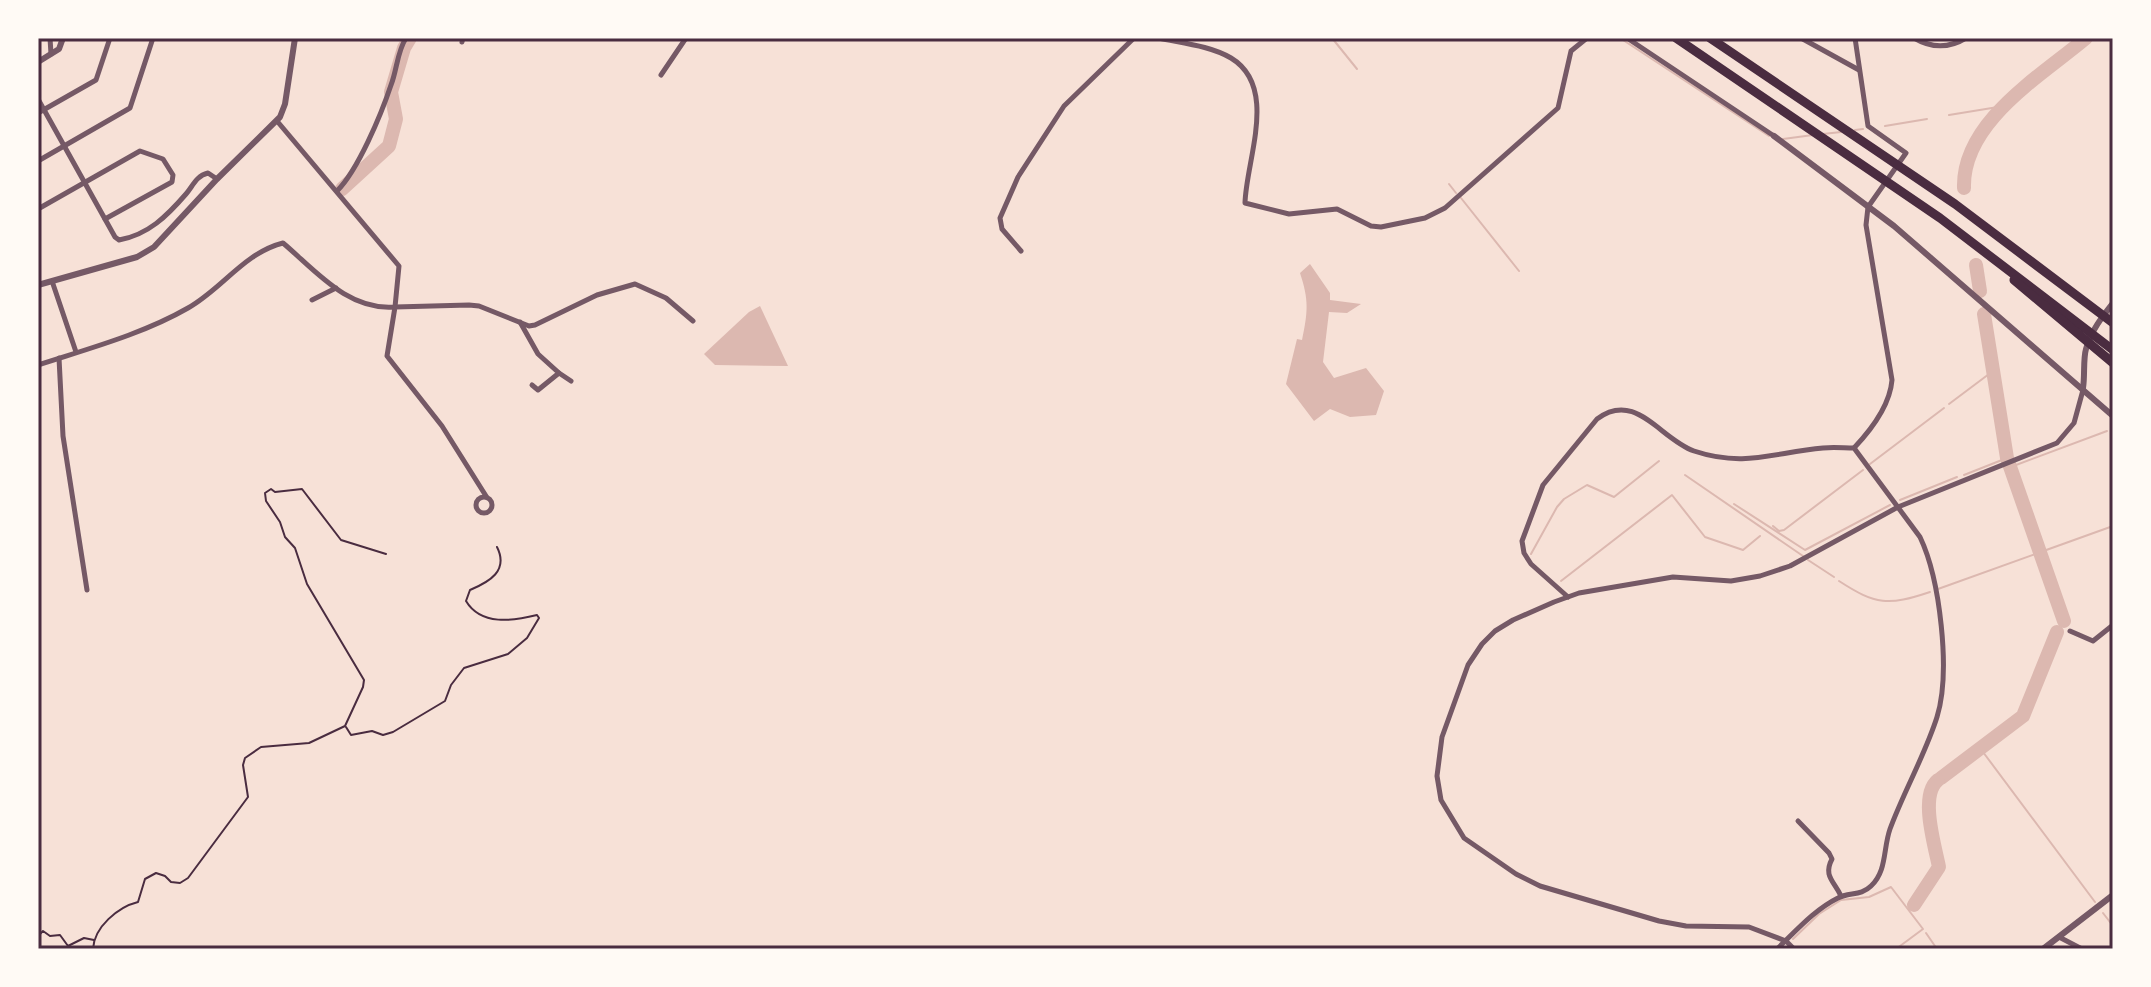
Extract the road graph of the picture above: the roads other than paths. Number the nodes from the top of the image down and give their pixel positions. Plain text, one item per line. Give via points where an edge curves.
1 (50, 38) edge
2 (63, 38) edge
3 (110, 38) edge
4 (153, 38) edge
5 (295, 38) edge
6 (406, 38) edge
7 (686, 38) edge
8 (1134, 38) edge
9 (1159, 38) edge
10 (1587, 38) edge
11 (1627, 38) edge
12 (1676, 38) edge
13 (1710, 38) edge
14 (1801, 38) edge
15 (1855, 38) edge
16 (1914, 38) edge
17 (1966, 38) edge
18 (51, 54) junction
19 (38, 62) edge
20 (1859, 71) junction
21 (661, 75) dead end
22 (38, 99) edge
23 (41, 111) edge
24 (277, 121) junction
25 (1774, 136) joint
26 (64, 146) junction
27 (38, 161) edge
28 (217, 179) junction
29 (85, 182) junction
30 (337, 191) junction
31 (1868, 207) junction
32 (38, 209) edge
33 (1940, 218) junction
34 (105, 219) junction
35 (1021, 251) dead end
36 (2046, 270) junction
37 (52, 281) junction
38 (38, 285) edge
39 (336, 288) junction
40 (312, 300) dead end
41 (2113, 303) edge
42 (395, 307) junction
43 (2113, 316) edge
44 (519, 321) junction
45 (693, 321) dead end
46 (2113, 323) edge
47 (2113, 350) edge
48 (76, 352) junction
49 (59, 358) junction
50 (2113, 363) edge
51 (38, 365) edge
52 (559, 373) junction
53 (571, 381) dead end
54 (532, 385) dead end
55 (2083, 388) junction
56 (2113, 416) edge
57 (1854, 448) junction
58 (486, 496) dead end
59 (1898, 507) junction
60 (87, 590) dead end
61 (1568, 597) junction
62 (2113, 625) edge
63 (2070, 631) dead end
64 (1798, 821) dead end
65 (2113, 895) edge
66 (1841, 896) junction
67 (2059, 937) junction
68 (1786, 941) junction
69 (1777, 949) edge
70 (1794, 949) edge
71 (2043, 949) edge
72 (2082, 949) edge

1 - 18 street
2 - 18 street
3 - 23 street via 96,80
4 - 26 street via 130,108
5 - 24 street via 285,104
6 - 30 street via 391,85 349,178
7 - 21 street
8 - 35 street via 1064,106 1018,177 1000,218 1002,229
9 - 10 street via 1230,57 1247,76 1258,105 1245,203 1289,214 1337,209 1381,227 1445,208 1558,108 1571,51
11 - 25 street
12 - 33 highway
13 - 36 highway
14 - 20 street
15 - 20 street
16 - 17 street via 1939,47
18 - 19 street
20 - 31 street via 1868,126 1906,153
22 - 23 street
23 - 26 street
24 - 28 street
24 - 30 street
25 - 31 street
26 - 27 street
26 - 29 street
28 - 34 street via 208,173 199,176 146,233 119,240
28 - 37 street via 154,247 137,257
29 - 32 street
29 - 34 street
29 - 34 street via 140,151 163,159 173,175 172,182
30 - 42 street via 399,266
31 - 55 street
31 - 57 street via 1866,225 1892,380 1869,433
33 - 47 highway
33 - 50 highway
36 - 43 highway
36 - 46 highway
37 - 38 street
37 - 48 street
39 - 40 street
39 - 42 street via 362,304
39 - 48 street via 283,243 265,248 189,308
41 - 55 street via 2085,352
42 - 44 street via 479,306
42 - 58 street via 387,356 442,426
44 - 45 street via 535,325 597,295 635,284 666,298
44 - 52 street via 538,354
48 - 49 street
49 - 51 street
49 - 60 street via 63,436
52 - 53 street
52 - 54 street via 538,390
55 - 56 street
55 - 59 street via 2079,410 2062,440
57 - 59 street
57 - 61 street via 1750,460 1692,450 1640,414 1607,411 1543,485 1522,541 1531,564
59 - 61 street via 1780,570 1743,580 1673,577
59 - 66 street via 1927,551 1942,642 1941,700 1890,831 1883,868 1862,893
61 - 68 street via 1495,631 1468,665 1442,737 1437,776 1451,820 1464,838 1540,886 1659,921 1749,927
62 - 63 street via 2093,641
64 - 66 street via 1829,853 1828,877
65 - 67 street
66 - 68 street
67 - 71 street
67 - 72 street
68 - 69 street
68 - 70 street

